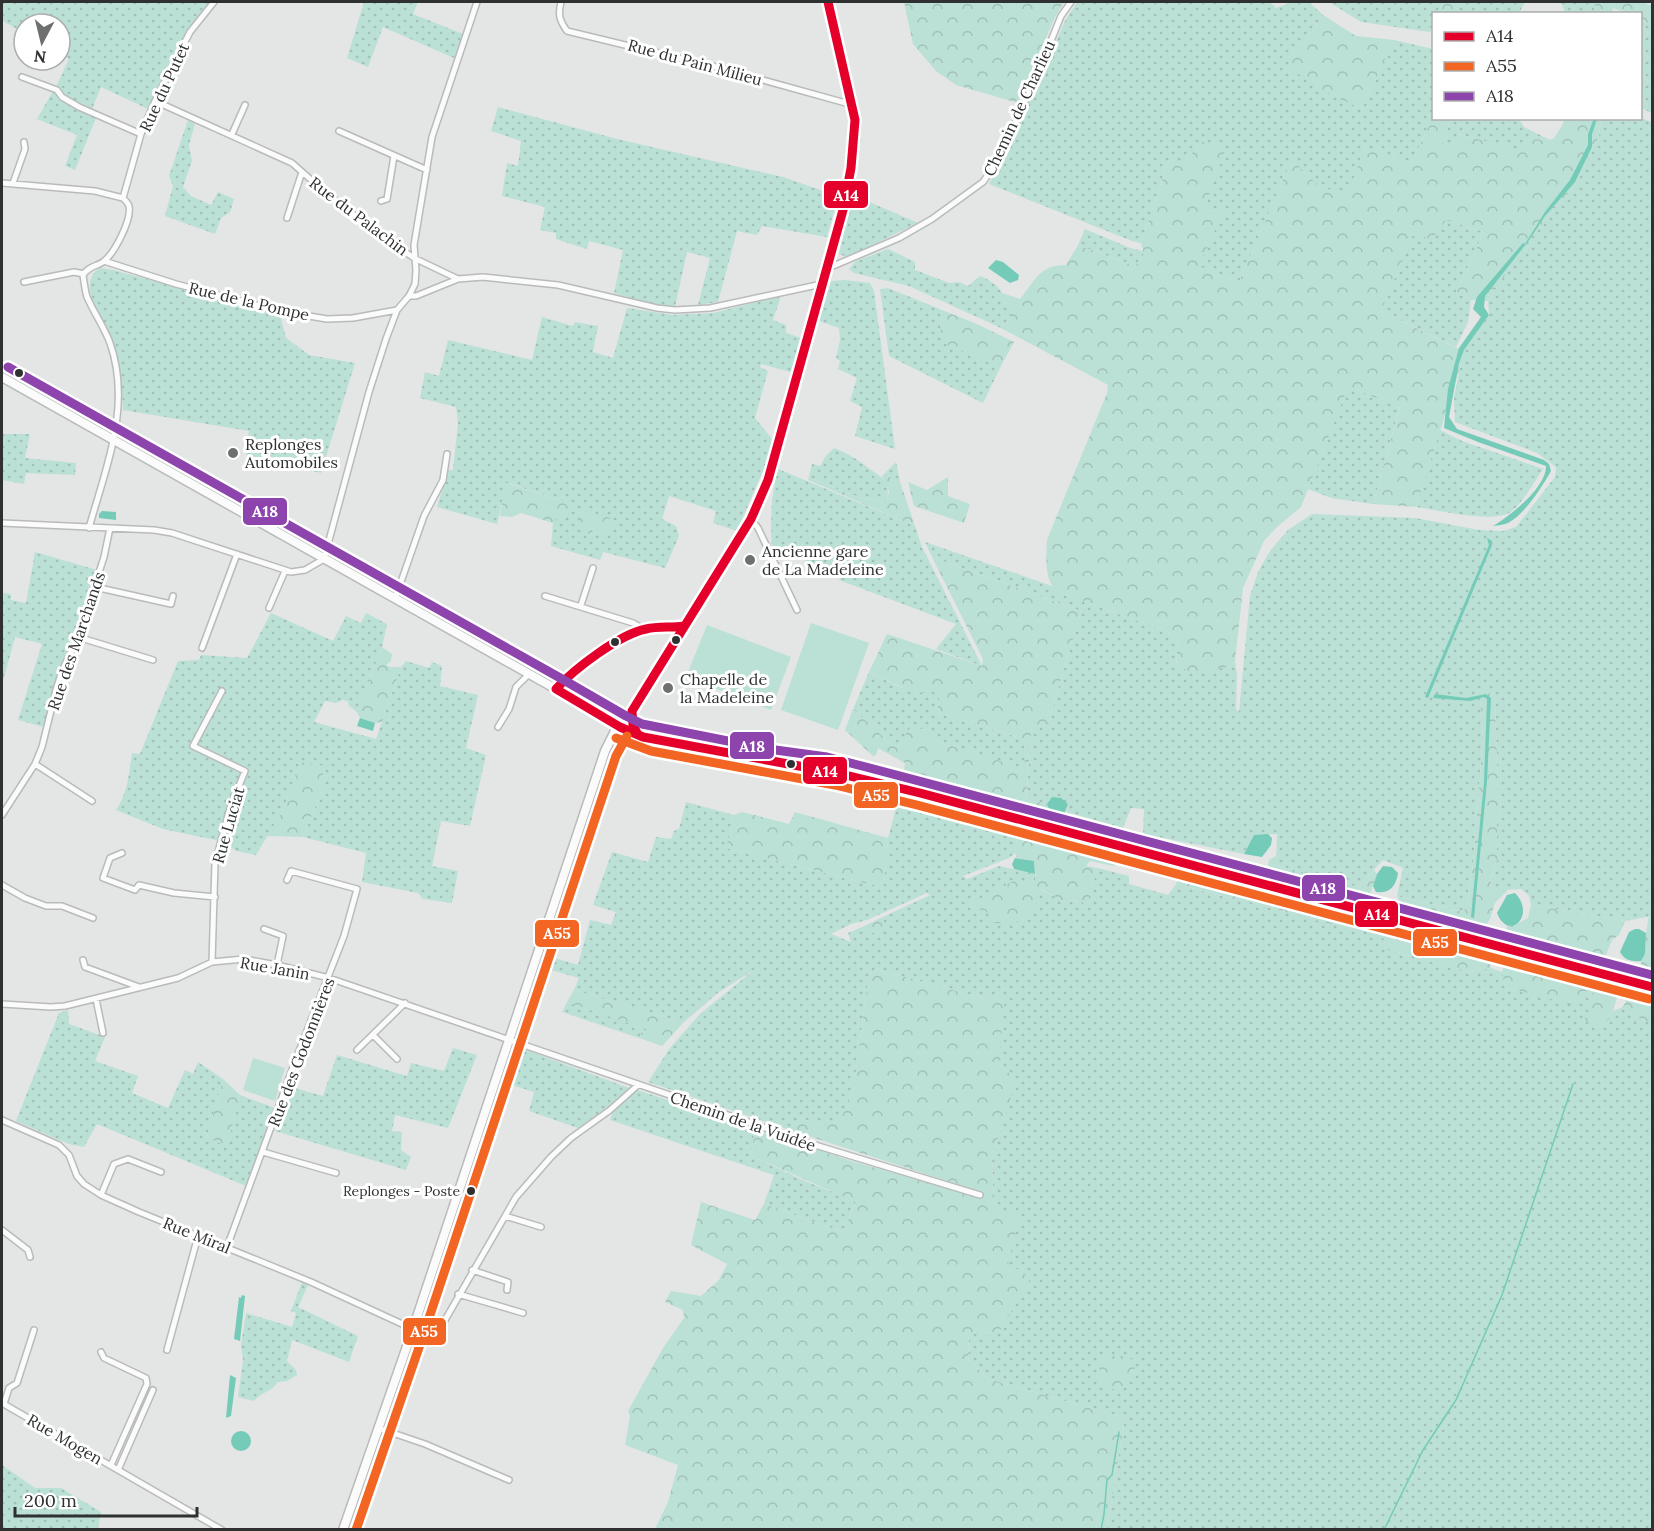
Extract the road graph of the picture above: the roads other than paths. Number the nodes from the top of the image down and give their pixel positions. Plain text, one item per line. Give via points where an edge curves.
1 (214, 2) edge
2 (477, 2) edge
3 (561, 2) edge
4 (828, 2) edge
5 (1071, 2) edge
6 (22, 77) dead end
7 (155, 101) junction
8 (245, 105) dead end
9 (853, 105) junction
10 (339, 131) dead end
11 (141, 134) junction
12 (232, 134) junction
13 (24, 142) dead end
14 (394, 156) junction
15 (427, 170) junction
16 (302, 172) junction
17 (2, 183) edge
18 (13, 183) junction
19 (123, 198) junction
20 (381, 201) dead end
21 (287, 218) dead end
22 (414, 258) junction
23 (104, 261) junction
24 (826, 269) junction
25 (84, 274) junction
26 (458, 279) junction
27 (24, 282) dead end
28 (822, 284) junction
29 (410, 296) junction
30 (397, 310) junction
31 (2, 376) edge
32 (115, 439) junction
33 (447, 454) dead end
34 (751, 519) junction
35 (2, 523) edge
36 (89, 528) junction
37 (110, 528) junction
38 (237, 554) junction
39 (324, 559) junction
40 (593, 568) dead end
41 (285, 571) junction
42 (95, 587) junction
43 (173, 596) dead end
44 (545, 596) dead end
45 (395, 599) junction
46 (581, 606) junction
47 (269, 608) dead end
48 (797, 610) dead end
49 (684, 626) junction
50 (643, 629) junction
51 (78, 637) junction
52 (202, 648) dead end
53 (153, 660) dead end
54 (529, 674) junction
55 (556, 689) junction
56 (222, 691) dead end
57 (632, 711) junction
58 (498, 727) dead end
59 (620, 727) junction
60 (638, 735) junction
61 (35, 764) junction
62 (92, 801) dead end
63 (2, 814) edge
64 (122, 853) dead end
65 (287, 879) dead end
66 (2, 885) edge
67 (215, 897) junction
68 (93, 918) dead end
69 (264, 929) dead end
70 (82, 960) dead end
71 (213, 962) junction
72 (277, 965) junction
73 (329, 978) junction
74 (1653, 987) edge
75 (140, 988) junction
76 (96, 999) junction
77 (405, 1003) junction
78 (2, 1004) edge
79 (103, 1034) dead end
80 (373, 1035) junction
81 (508, 1040) junction
82 (357, 1050) dead end
83 (397, 1059) dead end
84 (638, 1085) junction
85 (2, 1120) edge
86 (263, 1152) junction
87 (161, 1172) dead end
88 (336, 1173) dead end
89 (101, 1195) junction
90 (980, 1195) dead end
91 (506, 1216) junction
92 (541, 1227) dead end
93 (2, 1230) edge
94 (198, 1236) junction
95 (227, 1247) junction
96 (30, 1257) dead end
97 (472, 1270) junction
98 (507, 1290) dead end
99 (458, 1294) junction
100 (523, 1313) dead end
101 (34, 1330) dead end
102 (412, 1330) junction
103 (168, 1350) dead end
104 (101, 1352) dead end
105 (153, 1390) dead end
106 (3, 1404) edge
107 (378, 1428) junction
108 (111, 1465) junction
109 (118, 1470) junction
110 (509, 1480) dead end
111 (346, 1529) edge
112 (222, 1530) edge

1 - 7 street, Rue du Putet via 190,32
2 - 15 street via 432,137
3 - 9 street, Rue du Pain Milieu via 560,22 567,31
4 - 9 main road
5 - 24 street, Chemin de Charlieu via 1061,16 995,165 983,182 916,229
6 - 11 street via 57,90 79,108
7 - 11 street, Rue du Putet
7 - 12 street, Rue du Palachin
8 - 12 street
9 - 24 main road via 855,139 851,168
10 - 14 street
11 - 19 street, Rue du Putet
12 - 16 street, Rue du Palachin via 292,163
13 - 18 street
14 - 15 street
14 - 20 street via 387,199
15 - 22 street
16 - 21 street
16 - 22 street, Rue du Palachin
17 - 18 street
18 - 19 street via 94,191
19 - 23 street, Rue du Putet via 129,205 126,226
22 - 26 street, Rue du Palachin
22 - 29 street via 415,284
23 - 25 street, Rue du Putet
23 - 30 street, Rue de la Pompe via 176,284 318,318 354,318
24 - 28 main road
25 - 27 street via 74,272
25 - 32 street via 86,296 115,363 119,395
26 - 28 street, Rue du Palachin via 483,277 558,285 675,310 710,308
26 - 29 street
28 - 34 main road via 772,467
29 - 30 street
30 - 39 street via 369,392
31 - 32 main road
32 - 36 street
32 - 39 main road
33 - 45 street via 442,480 424,516
34 - 48 street
34 - 49 main road
35 - 36 street
36 - 37 street
37 - 38 street via 172,533
37 - 42 street, Rue des Marchands
38 - 41 street
38 - 52 street
39 - 41 street via 299,573
39 - 45 main road
40 - 46 street
41 - 47 street
42 - 43 street via 171,604
42 - 51 street, Rue des Marchands
44 - 46 street
45 - 54 main road
46 - 50 street
49 - 50 main road
49 - 57 main road
50 - 55 main road via 610,647
51 - 53 street
51 - 61 street, Rue des Marchands via 62,671
54 - 55 main road
54 - 58 street via 516,687
55 - 59 main road
56 - 67 street, Rue Luciat via 193,746 245,771 218,849
57 - 59 main road
57 - 60 main road
59 - 60 main road
59 - 81 main road via 605,751
60 - 74 main road via 900,788
61 - 62 street
61 - 63 street, Rue des Marchands
64 - 67 street via 110,858 103,878 135,890 139,885
65 - 73 street, Rue des Godonnières via 291,871 357,889
66 - 68 street via 46,906 62,906
67 - 71 street, Rue Luciat
69 - 72 street via 283,936
70 - 75 street via 85,967
71 - 72 street, Rue Janin via 244,959
71 - 75 street, Rue Janin via 178,978
72 - 73 street, Rue Janin
73 - 77 street, Rue Janin
73 - 86 street, Rue des Godonnières
75 - 76 street, Rue Janin
76 - 78 street, Rue Janin via 51,1007
76 - 79 street
77 - 80 street
77 - 81 street, Rue Janin
80 - 82 street
80 - 83 street
81 - 84 street, Chemin de la Vuidée
81 - 102 main road
84 - 90 street, Chemin de la Vuidée
84 - 91 street via 551,1157 516,1197
85 - 89 street, Rue Miral via 59,1144 69,1155 77,1176
86 - 88 street
86 - 95 street, Rue des Godonnières
87 - 89 street via 129,1159 114,1164
89 - 94 street, Rue Miral
91 - 92 street
91 - 97 street
93 - 96 street via 28,1250
94 - 95 street, Rue Miral
94 - 103 street
95 - 102 street, Rue Miral
97 - 98 street via 508,1282
97 - 99 street
99 - 100 street
99 - 102 street via 434,1334
101 - 106 street via 17,1383 9,1388
102 - 107 main road
104 - 108 street via 104,1358 146,1378 147,1384
105 - 109 street
106 - 108 street, Rue Mogen
107 - 110 street
107 - 111 main road
108 - 109 street, Rue Mogen
109 - 112 street, Rue Mogen

